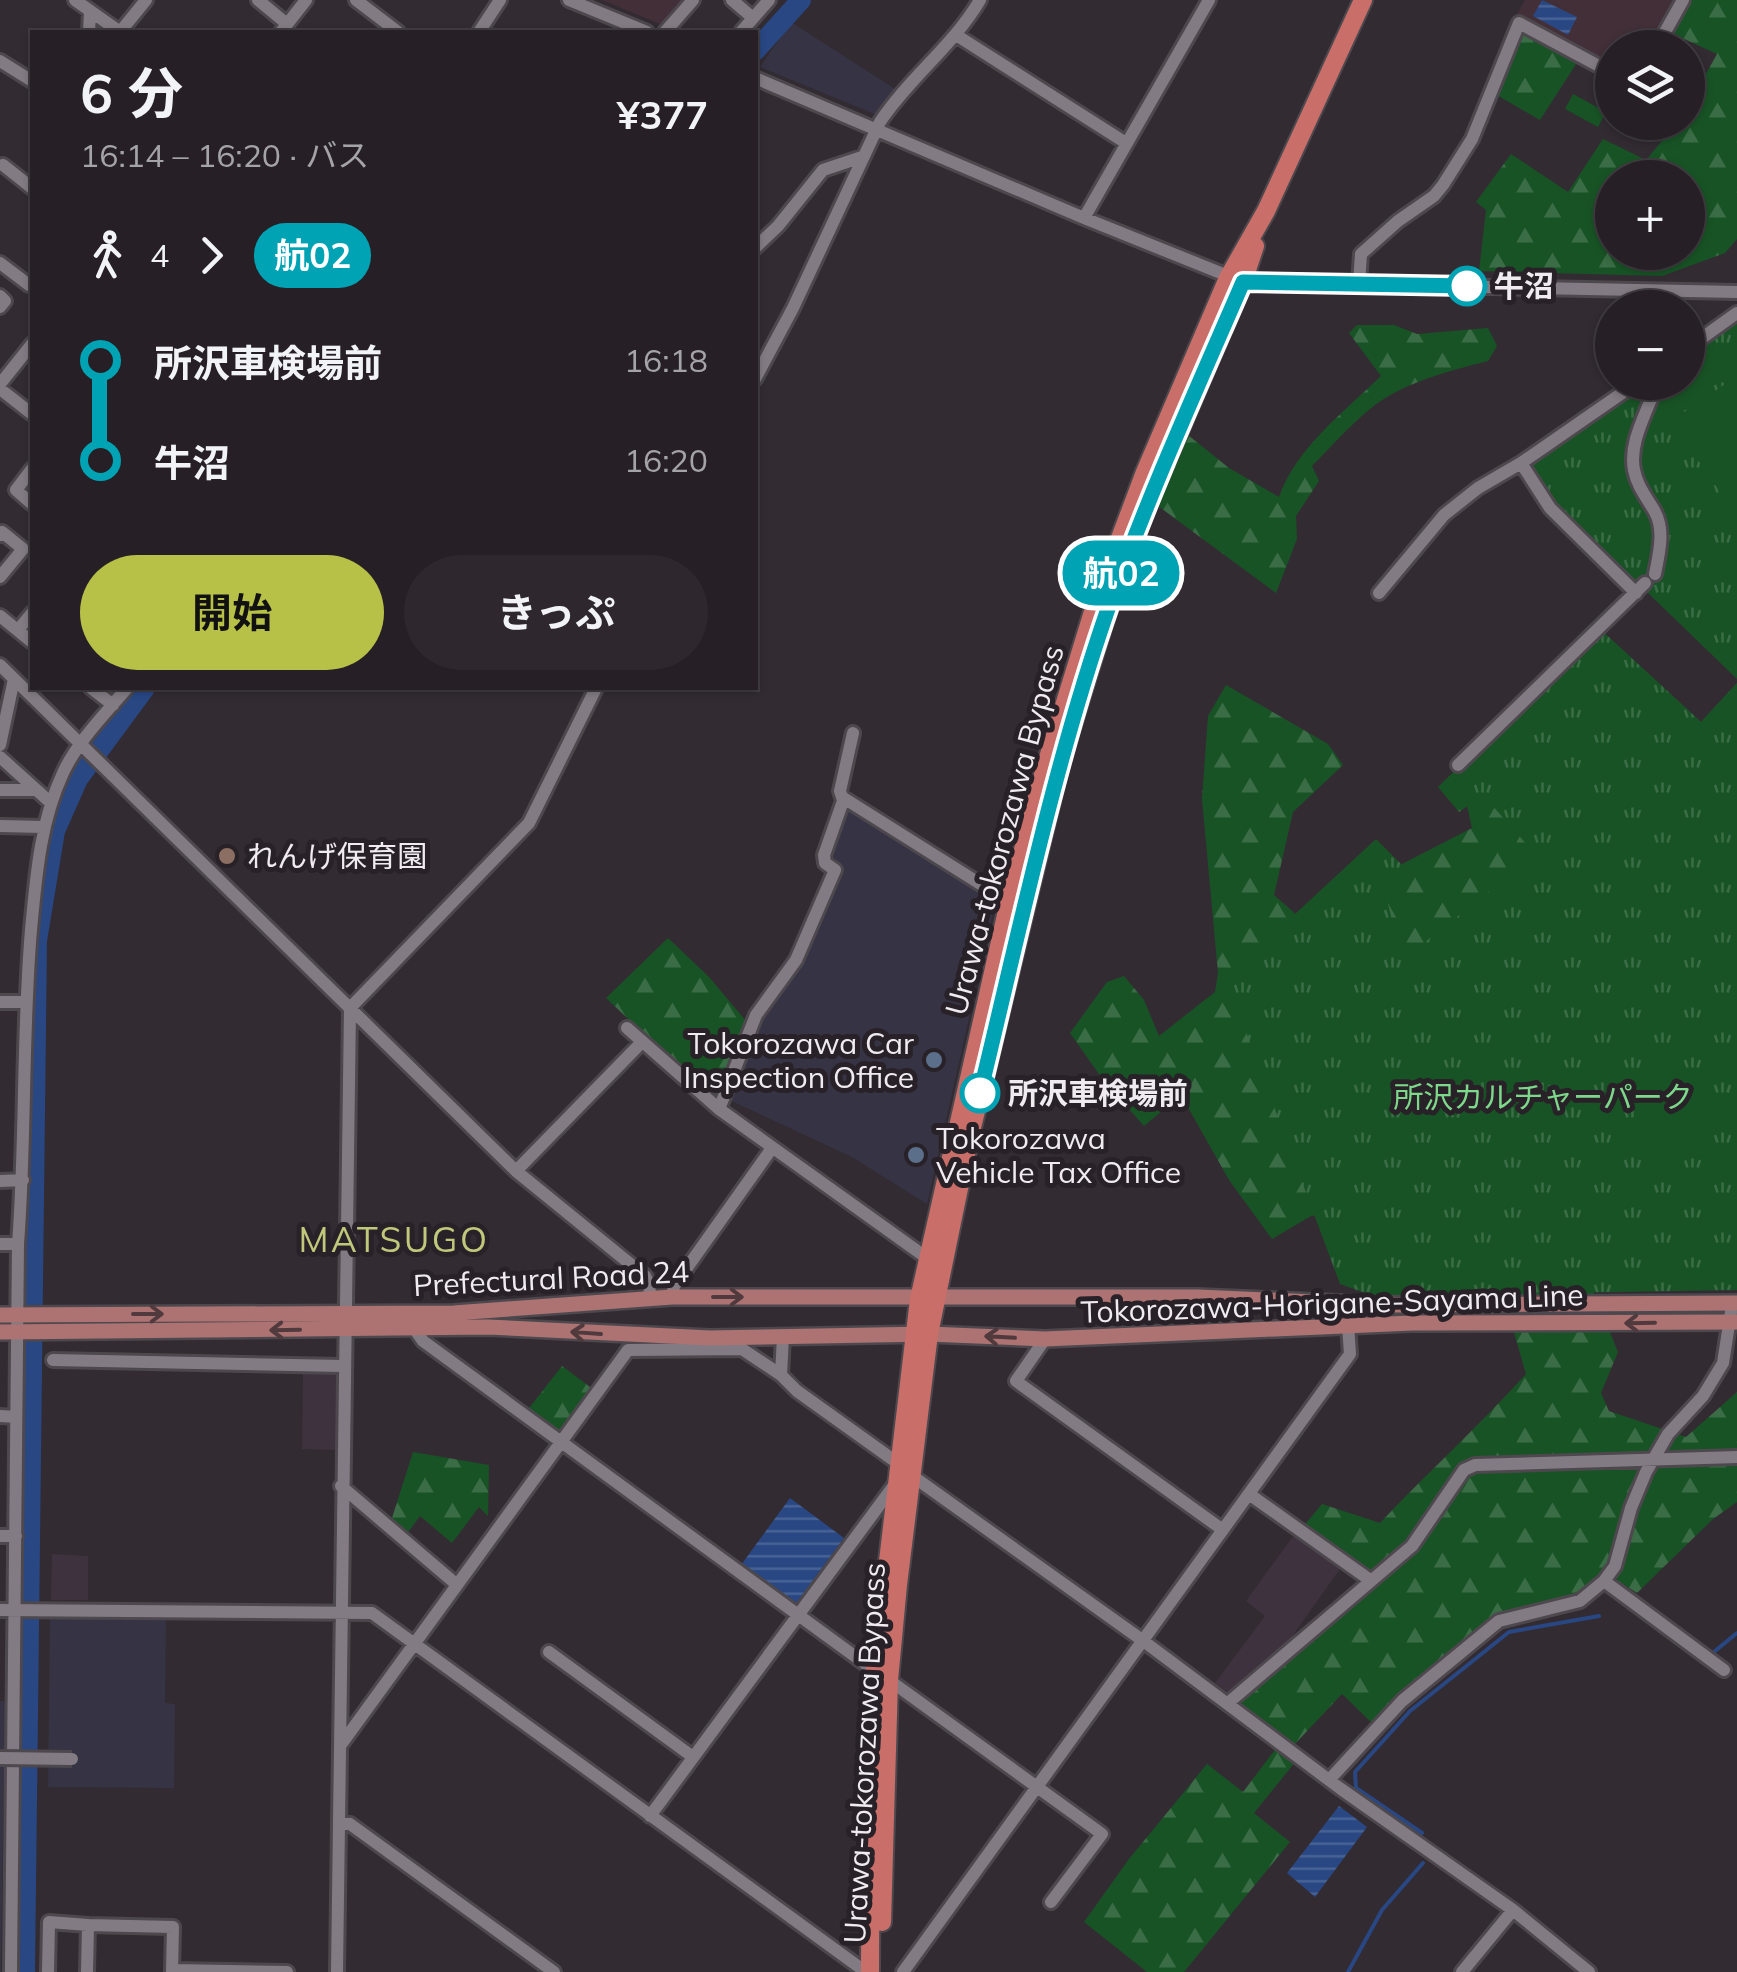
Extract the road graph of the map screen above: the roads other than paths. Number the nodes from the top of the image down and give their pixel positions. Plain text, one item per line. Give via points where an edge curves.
1 (77, 0) edge
2 (146, 0) edge
3 (258, 0) edge
4 (306, 0) edge
5 (356, 0) edge
6 (500, 0) edge
7 (569, 0) edge
8 (693, 0) edge
9 (732, 0) edge
10 (769, 0) edge
11 (980, 0) edge
12 (1209, 0) edge
13 (1363, 0) edge
14 (1683, 0) edge
15 (90, 12) junction
16 (753, 18) junction
17 (284, 28) edge
18 (89, 30) edge
19 (117, 30) edge
20 (122, 30) edge
21 (395, 30) edge
22 (480, 30) edge
23 (642, 30) edge
24 (667, 30) edge
25 (742, 30) edge
26 (1666, 30) edge
27 (956, 34) junction
28 (0, 61) edge
29 (1595, 65) edge
30 (758, 79) edge
31 (30, 80) edge
32 (875, 130) junction
33 (1126, 144) junction
34 (862, 157) junction
35 (4, 165) dead end
36 (30, 186) edge
37 (1084, 218) junction
38 (758, 245) edge
39 (0, 263) edge
40 (1235, 280) junction
41 (1359, 284) junction
42 (30, 285) edge
43 (1737, 292) edge
44 (0, 296) edge
45 (0, 307) edge
46 (1737, 313) edge
47 (1705, 336) edge
48 (30, 347) edge
49 (758, 373) edge
50 (0, 387) edge
51 (1612, 400) edge
52 (1651, 400) edge
53 (30, 412) edge
54 (1521, 463) junction
55 (30, 472) edge
56 (30, 502) edge
57 (0, 534) edge
58 (0, 577) edge
59 (1645, 583) junction
60 (1379, 593) dead end
61 (30, 615) edge
62 (0, 616) edge
63 (18, 630) junction
64 (30, 640) edge
65 (0, 665) edge
66 (14, 679) junction
67 (29, 687) edge
68 (32, 690) edge
69 (94, 690) edge
70 (125, 690) edge
71 (595, 690) edge
72 (113, 705) junction
73 (854, 733) dead end
74 (0, 745) edge
75 (83, 746) junction
76 (0, 758) edge
77 (1458, 766) dead end
78 (0, 790) edge
79 (33, 790) junction
80 (842, 796) junction
81 (51, 804) junction
82 (0, 826) edge
83 (44, 827) junction
84 (1009, 902) junction
85 (0, 1002) edge
86 (25, 1002) junction
87 (350, 1008) junction
88 (627, 1028) dead end
89 (642, 1042) junction
90 (718, 1109) junction
91 (772, 1148) junction
92 (516, 1171) junction
93 (0, 1180) edge
94 (23, 1180) junction
95 (0, 1244) edge
96 (18, 1244) junction
97 (927, 1258) junction
98 (672, 1297) junction
99 (926, 1298) junction
100 (649, 1299) junction
101 (1734, 1303) edge
102 (14, 1315) edge
103 (344, 1321) junction
104 (1734, 1322) edge
105 (1348, 1325) junction
106 (414, 1328) junction
107 (14, 1332) edge
108 (921, 1334) junction
109 (783, 1336) junction
110 (1045, 1339) junction
111 (52, 1360) dead end
112 (342, 1366) junction
113 (781, 1375) junction
114 (0, 1416) edge
115 (16, 1416) junction
116 (558, 1442) junction
117 (1737, 1457) edge
118 (1654, 1459) junction
119 (903, 1473) junction
120 (341, 1486) junction
121 (1248, 1494) junction
122 (1223, 1530) junction
123 (0, 1536) edge
124 (16, 1536) junction
125 (1370, 1580) junction
126 (1604, 1581) junction
127 (456, 1584) junction
128 (0, 1610) edge
129 (18, 1610) junction
130 (342, 1611) junction
131 (796, 1614) junction
132 (1142, 1640) junction
133 (413, 1644) junction
134 (549, 1652) dead end
135 (1724, 1670) dead end
136 (882, 1675) junction
137 (1228, 1702) junction
138 (340, 1746) junction
139 (693, 1756) junction
140 (0, 1758) edge
141 (72, 1759) dead end
142 (1329, 1780) junction
143 (1036, 1786) junction
144 (650, 1816) junction
145 (339, 1824) junction
146 (1051, 1902) dead end
147 (1513, 1910) junction
148 (88, 1925) junction
149 (172, 1971) edge
150 (11, 1972) edge
151 (48, 1972) edge
152 (87, 1972) edge
153 (287, 1972) edge
154 (337, 1972) edge
155 (554, 1972) edge
156 (868, 1972) edge
157 (881, 1972) edge
158 (903, 1972) edge
159 (1462, 1972) edge
160 (1589, 1972) edge

1 - 15 street
2 - 20 street
3 - 17 street
4 - 17 street
5 - 21 street
6 - 22 street
7 - 23 street
8 - 24 street
9 - 16 street
10 - 16 street
11 - 27 street
12 - 33 street
13 - 40 highway, Urawa-tokorozawa Bypass
14 - 26 street
15 - 18 street
15 - 19 street
16 - 25 street
27 - 32 street via 897,96
27 - 33 street
28 - 31 street
29 - 41 street via 1519,23 1472,139 1434,196 1360,254
30 - 32 street
32 - 34 street
32 - 37 street
33 - 37 street
34 - 38 street via 822,170
34 - 49 street
35 - 36 street
37 - 40 street
39 - 42 street
40 - 41 street
40 - 84 highway, Urawa-tokorozawa Bypass via 1144,472 1096,602
40 - 99 highway, Urawa-tokorozawa Bypass via 1109,606 1061,760
41 - 43 street
44 - 45 street
46 - 47 street
48 - 50 street
50 - 53 street
51 - 54 street
52 - 59 street via 1633,462 1660,528
54 - 59 street via 1550,508
54 - 60 street via 1444,515
55 - 56 street via 16,490
57 - 58 street via 23,550
59 - 77 street
61 - 63 street
62 - 63 street
63 - 64 street
65 - 66 street
66 - 67 street
66 - 74 street
68 - 75 street
69 - 72 street
70 - 72 street
71 - 87 street via 529,823
72 - 75 street
73 - 80 street
75 - 81 street via 67,764
75 - 87 street
76 - 79 street
78 - 79 street
79 - 81 street
80 - 84 street
80 - 90 street via 824,855 824,864 835,870 796,960 756,1015
81 - 83 street
82 - 83 street
83 - 86 street
84 - 97 highway, Urawa-tokorozawa Bypass
85 - 86 street
86 - 94 street
87 - 92 street
87 - 103 street
88 - 89 street
89 - 90 street
89 - 92 street
90 - 91 street
91 - 97 street
91 - 98 street
92 - 100 street via 645,1276
93 - 94 street
94 - 96 street
95 - 96 street
96 - 102 street
97 - 99 highway, Urawa-tokorozawa Bypass
98 -> 99 main road, Prefectural Road 24
98 - 100 main road, Prefectural Road 24
99 - 101 main road, Tokorozawa-Horigane-Sayama Line
99 - 108 highway, Urawa-tokorozawa Bypass
100 - 103 main road, Prefectural Road 24
101 - 104 street
102 -> 103 main road, Prefectural Road 24
102 - 107 street
103 - 106 main road, Prefectural Road 24
103 -> 107 main road, Prefectural Road 24
103 - 112 street
104 -> 105 main road, Tokorozawa-Horigane-Sayama Line
104 - 118 street via 1714,1381
105 - 110 main road, Tokorozawa-Horigane-Sayama Line
105 - 121 street via 1350,1354
109 -> 106 main road, Prefectural Road 24
106 - 116 street
107 - 115 street
108 - 109 main road, Prefectural Road 24
110 -> 108 main road, Tokorozawa-Horigane-Sayama Line
108 - 119 highway, Urawa-tokorozawa Bypass
109 - 113 street
110 - 122 street via 1016,1381
111 - 112 street
112 - 120 street
113 - 116 street via 742,1350 628,1350
113 - 119 street
114 - 115 street
115 - 124 street
116 - 127 street
116 - 131 street
117 - 118 street
118 - 125 street via 1475,1465 1464,1470 1412,1546
118 - 126 street
119 - 131 street
119 - 132 street
119 - 136 highway, Urawa-tokorozawa Bypass
120 - 127 street
120 - 130 street
121 - 122 street
121 - 125 street
122 - 132 street
123 - 124 street
124 - 129 street
125 - 137 street
126 - 135 street
126 - 142 street via 1580,1601 1499,1621 1402,1701
127 - 133 street
128 - 129 street
129 - 130 street
129 - 150 street
130 - 133 street via 372,1613
130 - 138 street
131 - 136 street
131 - 139 street
132 - 137 street
132 - 143 street
133 - 138 street
133 - 144 street
134 - 139 street
136 - 143 street
136 - 156 highway, Urawa-tokorozawa Bypass via 870,1774
136 - 157 highway, Urawa-tokorozawa Bypass
137 - 142 street
138 - 145 street
139 - 144 street
140 - 141 street, bridge
142 - 147 street
143 - 146 street via 1102,1834
143 - 158 street
144 - 156 street
145 - 154 street
145 - 155 street via 350,1824
147 - 159 street
147 - 160 street
148 - 149 street via 172,1927
148 - 151 street via 48,1922
148 - 152 street
149 - 153 street

